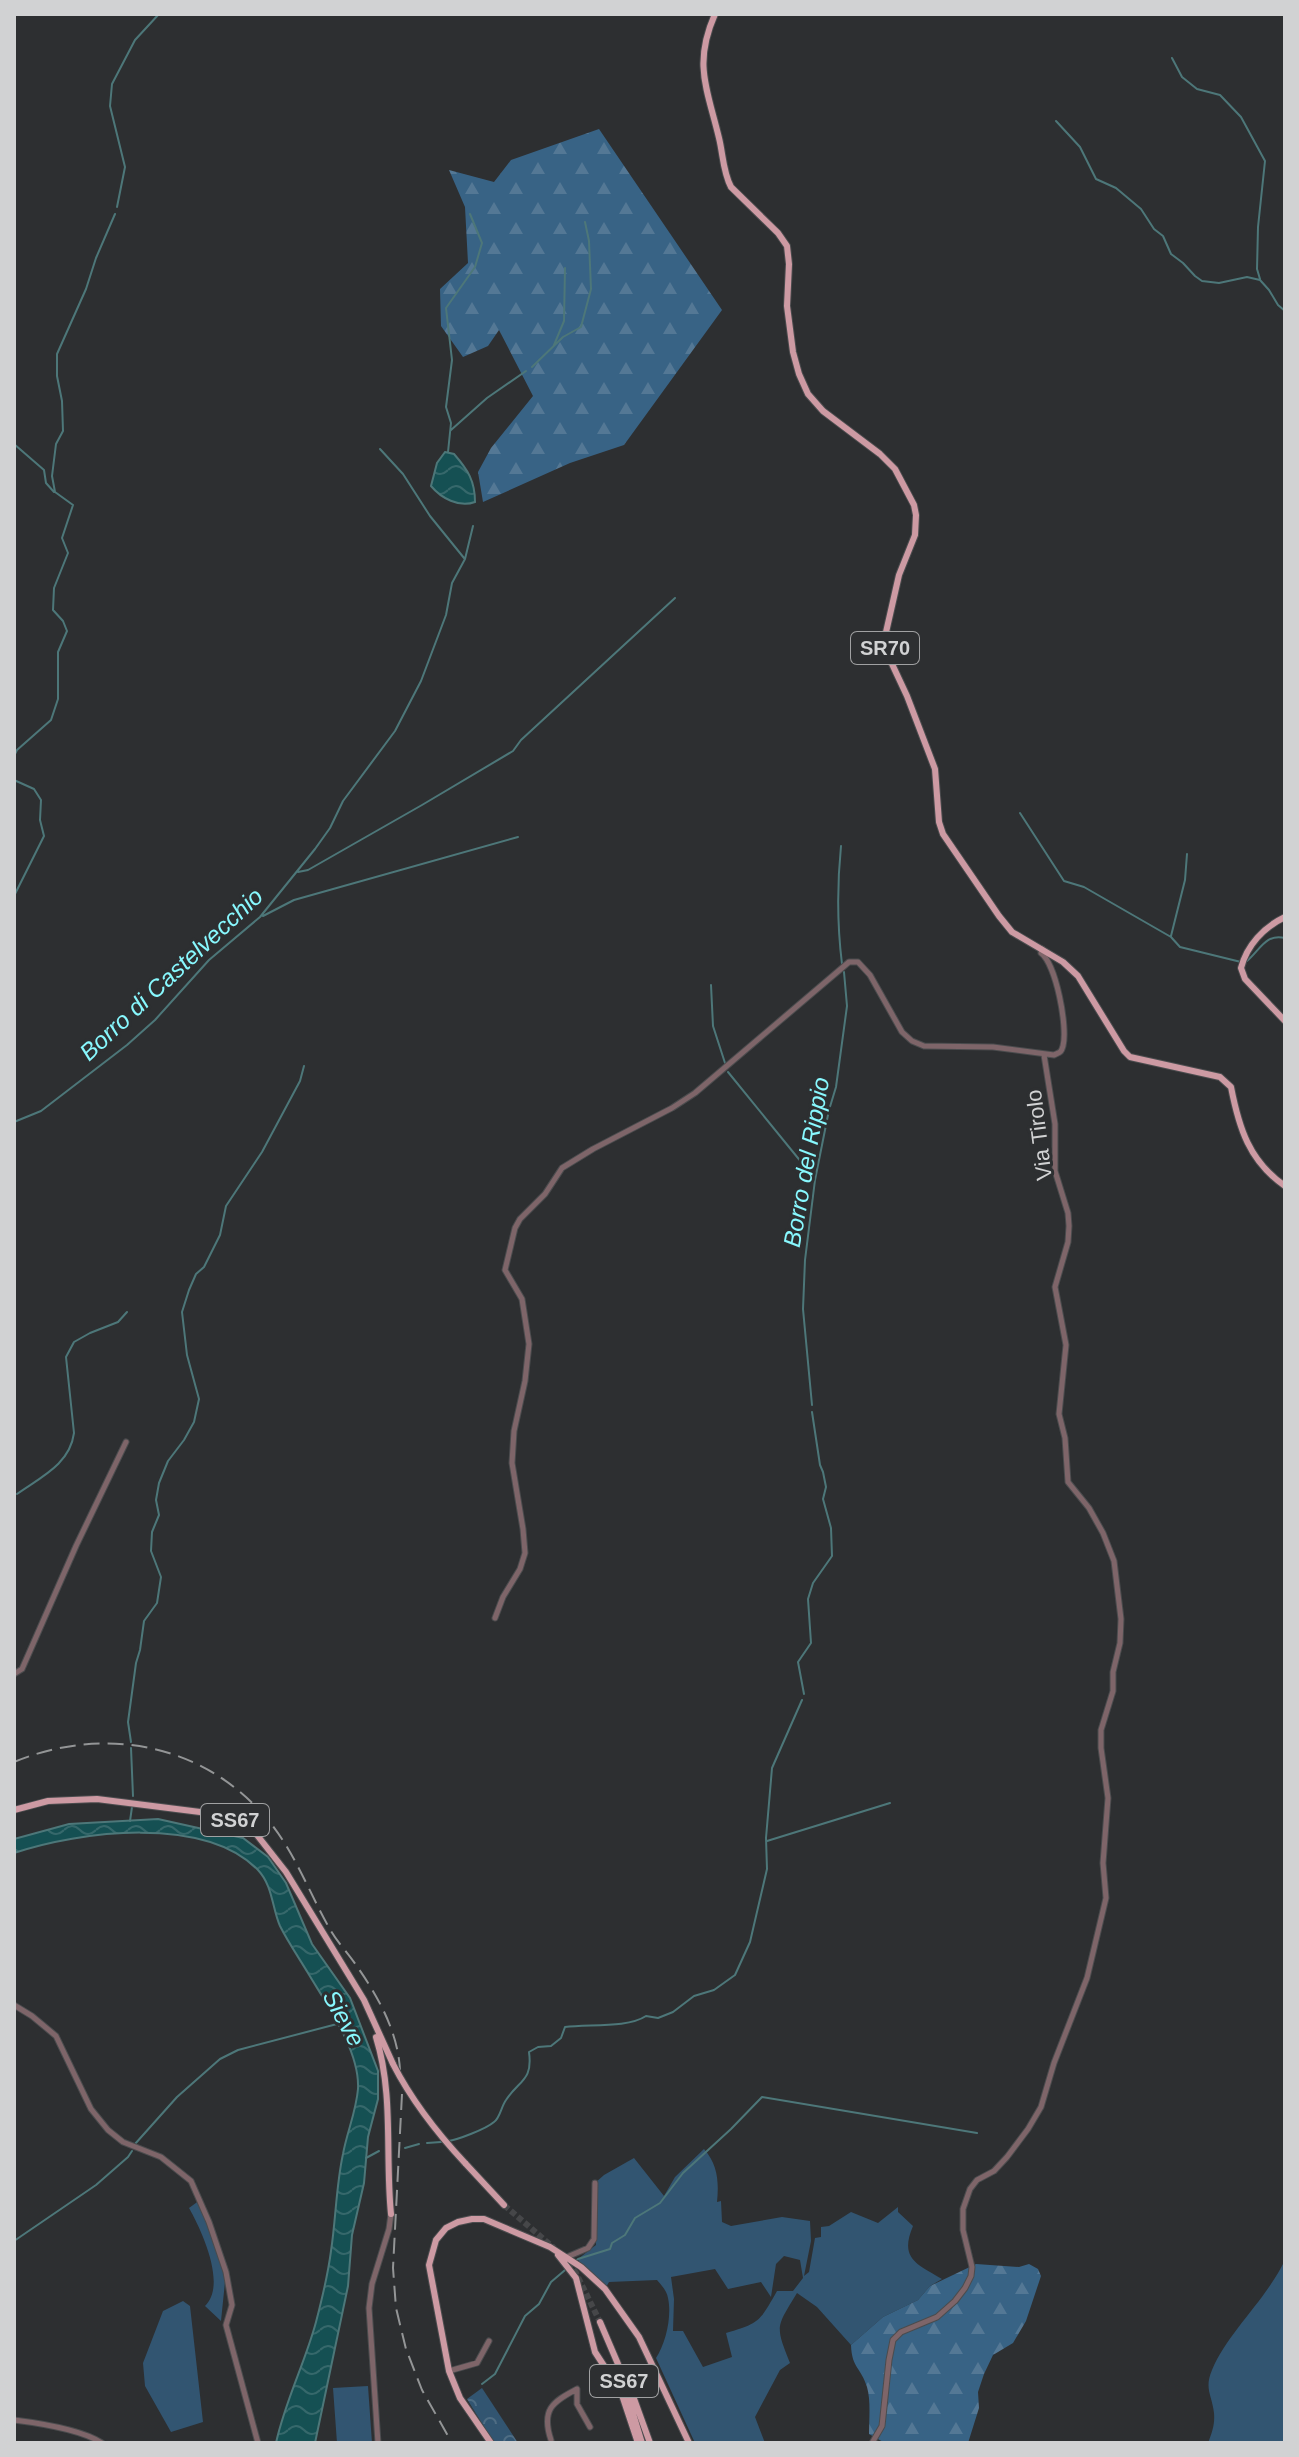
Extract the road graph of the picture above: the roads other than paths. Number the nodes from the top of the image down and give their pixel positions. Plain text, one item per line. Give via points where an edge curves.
1 (715, 14) edge
2 (1285, 917) edge
3 (1042, 949) junction
4 (1285, 1021) edge
5 (1044, 1055) junction
6 (1285, 1186) edge
7 (126, 1442) dead end
8 (495, 1618) dead end
9 (14, 1674) edge
10 (14, 1810) edge
11 (364, 2000) junction
12 (14, 2005) edge
13 (595, 2183) dead end
14 (504, 2205) tunnel mouth
15 (391, 2214) joint
16 (550, 2247) junction
17 (572, 2261) junction
18 (600, 2322) tunnel mouth
19 (489, 2341) dead end
20 (610, 2343) junction
21 (449, 2371) junction
22 (14, 2420) edge
23 (590, 2427) dead end
24 (551, 2442) edge
25 (102, 2443) edge
26 (258, 2443) edge
27 (378, 2443) edge
28 (491, 2443) edge
29 (640, 2443) edge
30 (650, 2443) edge
31 (689, 2443) edge
32 (872, 2443) edge

1 - 3 main road, SR70 via 704,44 705,87 731,187 787,246 787,306 799,374 814,403 895,469 914,505 915,535 899,575 884,641 935,769 939,822 999,916 1012,932
2 - 4 main road via 1248,949 1241,968
3 - 5 street via 1052,967 1064,1036 1060,1052
3 - 6 main road, SR70 via 1078,976 1130,1057 1226,1081 1244,1139
5 - 8 street via 912,1041 864,967 849,962 695,1093 562,1168 520,1219 505,1270 522,1299 529,1344 512,1463 525,1553
5 - 32 street, Via Tirolo via 1055,1124 1055,1171 1069,1224 1055,1287 1066,1345 1059,1414 1068,1482 1089,1508 1114,1561 1121,1619 1113,1691 1101,1730 1108,1798 1106,1898 1087,1978 1041,2107 1007,2157 970,2189 963,2230 971,2276 937,2317 893,2340 882,2426
7 - 9 street via 22,1669
10 - 11 main road, SS67 via 48,1801 97,1799 216,1814 242,1823 286,1872
11 - 14 main road, SS67, bridge via 413,2100
11 - 15 main road via 387,2085
12 - 26 street via 56,2036 91,2109 108,2130 161,2157 191,2181 226,2272 232,2305 226,2325
13 - 17 street via 594,2239
15 - 27 street via 369,2308
16 - 17 main road
16 - 21 main road via 484,2219 458,2222 436,2240 429,2265
16 - 29 main road via 576,2278 591,2341 621,2392
17 - 31 main road via 605,2289 639,2337
18 - 20 main road, SS67
19 - 21 street via 477,2363
20 - 29 main road, SS67
20 - 30 main road
21 - 28 main road via 460,2398
22 - 25 street
23 - 24 street via 577,2404 577,2389 550,2407

